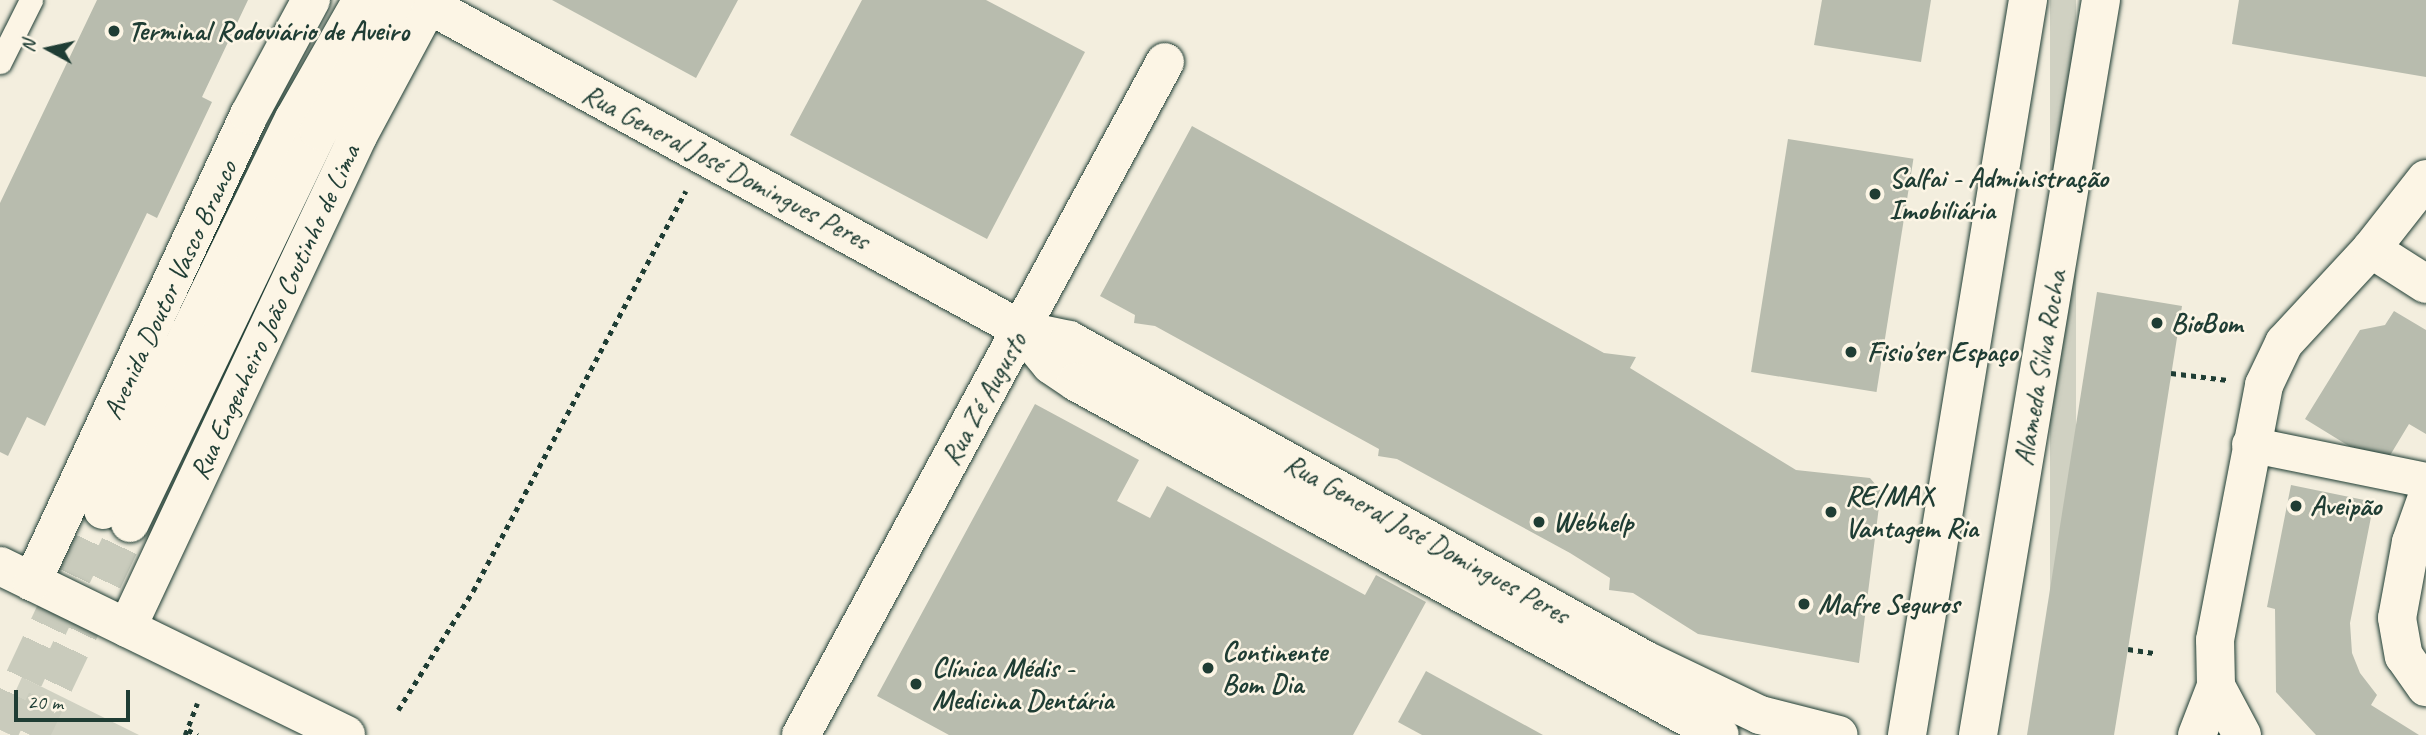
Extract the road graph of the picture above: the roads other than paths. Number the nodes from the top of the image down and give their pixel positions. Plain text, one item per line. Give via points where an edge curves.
1 (31, 0) edge
2 (311, 0) edge
3 (362, 0) edge
4 (2028, 0) edge
5 (2101, 0) edge
6 (418, 2) edge
7 (0, 62) edge
8 (1165, 62) dead end
9 (2426, 179) edge
10 (2371, 249) junction
11 (2426, 284) edge
12 (1022, 330) junction
13 (2249, 444) junction
14 (2426, 480) edge
15 (2426, 500) edge
16 (16, 574) edge
17 (127, 628) junction
18 (2216, 686) junction
19 (2426, 687) edge
20 (346, 735) edge
21 (802, 735) edge
22 (1720, 735) edge
23 (1839, 735) edge
24 (1908, 735) edge
25 (1978, 735) edge
26 (2197, 735) edge
27 (2242, 735) edge

1 - 7 lane
2 - 16 street, Avenida Doutor Vasco Branco
3 - 6 street, Avenida Doutor Vasco Branco via 294,119 117,517 319,131
4 - 24 street
5 - 25 street, Alameda Silva Rocha
6 - 12 street, Rua General José Domingues Peres
6 - 17 street, Rua Engenheiro João Coutinho de Lima
8 - 12 street, Rua Zé Augusto
9 - 10 street
10 - 11 street
10 - 13 street via 2284,343 2263,385
12 - 21 street, Rua Zé Augusto
12 - 22 street, Rua General José Domingues Peres via 1051,365 1076,382
12 - 23 street, Rua General José Domingues Peres via 1069,340 1647,661 1752,712
13 - 14 street
13 - 18 street via 2215,640
15 - 19 street via 2411,542 2397,618 2404,656
16 - 17 street
17 - 20 street
18 - 26 street
18 - 27 street

